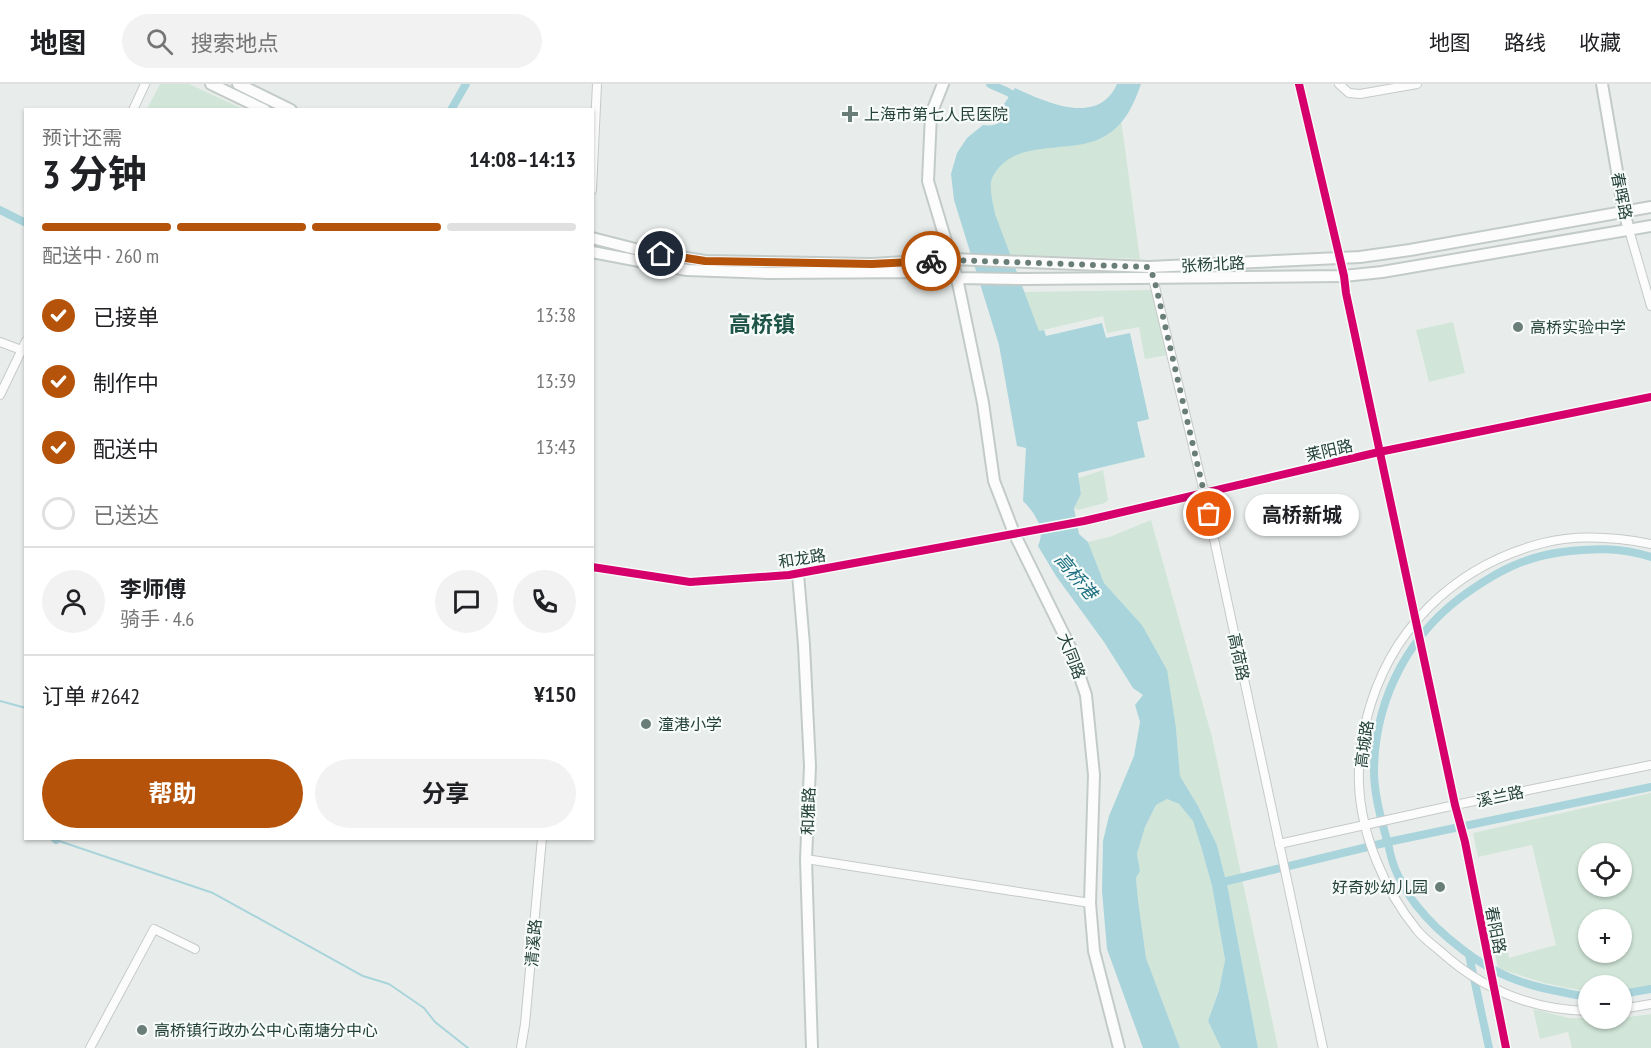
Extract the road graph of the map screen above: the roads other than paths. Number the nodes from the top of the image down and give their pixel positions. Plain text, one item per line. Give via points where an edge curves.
1 (145, 84) edge
2 (211, 84) edge
3 (238, 84) edge
4 (597, 84) edge
5 (942, 84) edge
6 (1299, 84) edge
7 (1339, 84) edge
8 (1417, 84) edge
9 (1602, 84) edge
10 (134, 108) edge
11 (261, 108) edge
12 (287, 108) edge
13 (594, 148) edge
14 (1651, 207) edge
15 (1624, 212) junction
16 (1651, 226) edge
17 (1629, 231) junction
18 (594, 239) edge
19 (594, 252) edge
20 (1339, 258) junction
21 (952, 260) junction
22 (1149, 267) junction
23 (1344, 276) junction
24 (957, 278) junction
25 (1154, 278) junction
26 (1651, 306) edge
27 (0, 342) edge
28 (23, 350) edge
29 (0, 395) edge
30 (1651, 397) edge
31 (1379, 452) junction
32 (1204, 492) junction
33 (1019, 532) junction
34 (1651, 544) edge
35 (594, 567) edge
36 (798, 574) junction
37 (1416, 621) junction
38 (1651, 765) edge
39 (1455, 805) junction
40 (1365, 825) junction
41 (542, 840) edge
42 (1279, 844) junction
43 (806, 859) junction
44 (1090, 903) junction
45 (195, 949) dead end
46 (1494, 989) junction
47 (1651, 1004) edge
48 (1632, 1007) edge
49 (1578, 1010) edge
50 (90, 1048) edge
51 (521, 1048) edge
52 (812, 1048) edge
53 (1119, 1048) edge
54 (1323, 1048) edge
55 (1506, 1048) edge

1 - 10 street
2 - 11 main road
3 - 12 main road
4 - 13 street
5 - 21 main road, 大同路 via 931,114 928,181
6 - 20 street, 春阳路
7 - 8 street via 1349,93 1360,94
9 - 15 main road, 春晖路
14 - 15 main road, 张杨北路
15 - 17 main road, 春晖路
15 - 20 main road, 张杨北路 via 1410,250
16 - 17 main road, 张杨北路
17 - 23 main road, 张杨北路
17 - 26 street, 春晖路
18 - 21 main road, 张杨北路 via 705,261 872,264
19 - 24 main road, 张杨北路 via 687,270 925,272
20 - 22 main road, 张杨北路
20 - 23 street, 春阳路
21 - 22 main road, 张杨北路
21 - 24 main road, 大同路
22 - 25 street, 高荷路
23 - 25 main road, 张杨北路
23 - 31 street, 春阳路
24 - 25 main road, 张杨北路
24 - 33 main road, 大同路 via 983,403 994,481
25 - 32 street, 高荷路
27 - 28 street
28 - 29 street
30 - 31 street, 莱阳路
31 - 32 street, 莱阳路
31 - 37 street, 春阳路
32 - 33 street, 莱阳路
32 - 42 street, 高荷路
33 - 36 street, 和龙路
33 - 44 main road, 大同路 via 1070,647 1086,695 1094,776
34 - 37 street, 高城路 via 1599,537 1533,546 1471,573 1440,596
35 - 36 street, 和龙路 via 690,582
36 - 43 main road, 和雅路 via 810,766
37 - 39 street, 春阳路
37 - 40 street, 高城路 via 1391,656 1372,696 1361,744 1359,784
38 - 39 street, 溪兰路
39 - 40 street, 溪兰路
39 - 46 street, 春阳路
40 - 42 street, 溪兰路
40 - 46 street, 高城路 via 1388,887 1418,931 1459,968
41 - 51 street, 清溪路
42 - 54 street, 高荷路
43 - 44 street
43 - 52 main road, 和雅路
44 - 53 main road, 大同路 via 1094,951
45 - 50 street via 154,929
46 - 49 street, 高城路 via 1541,1005
46 - 55 street, 春阳路
47 - 48 street

